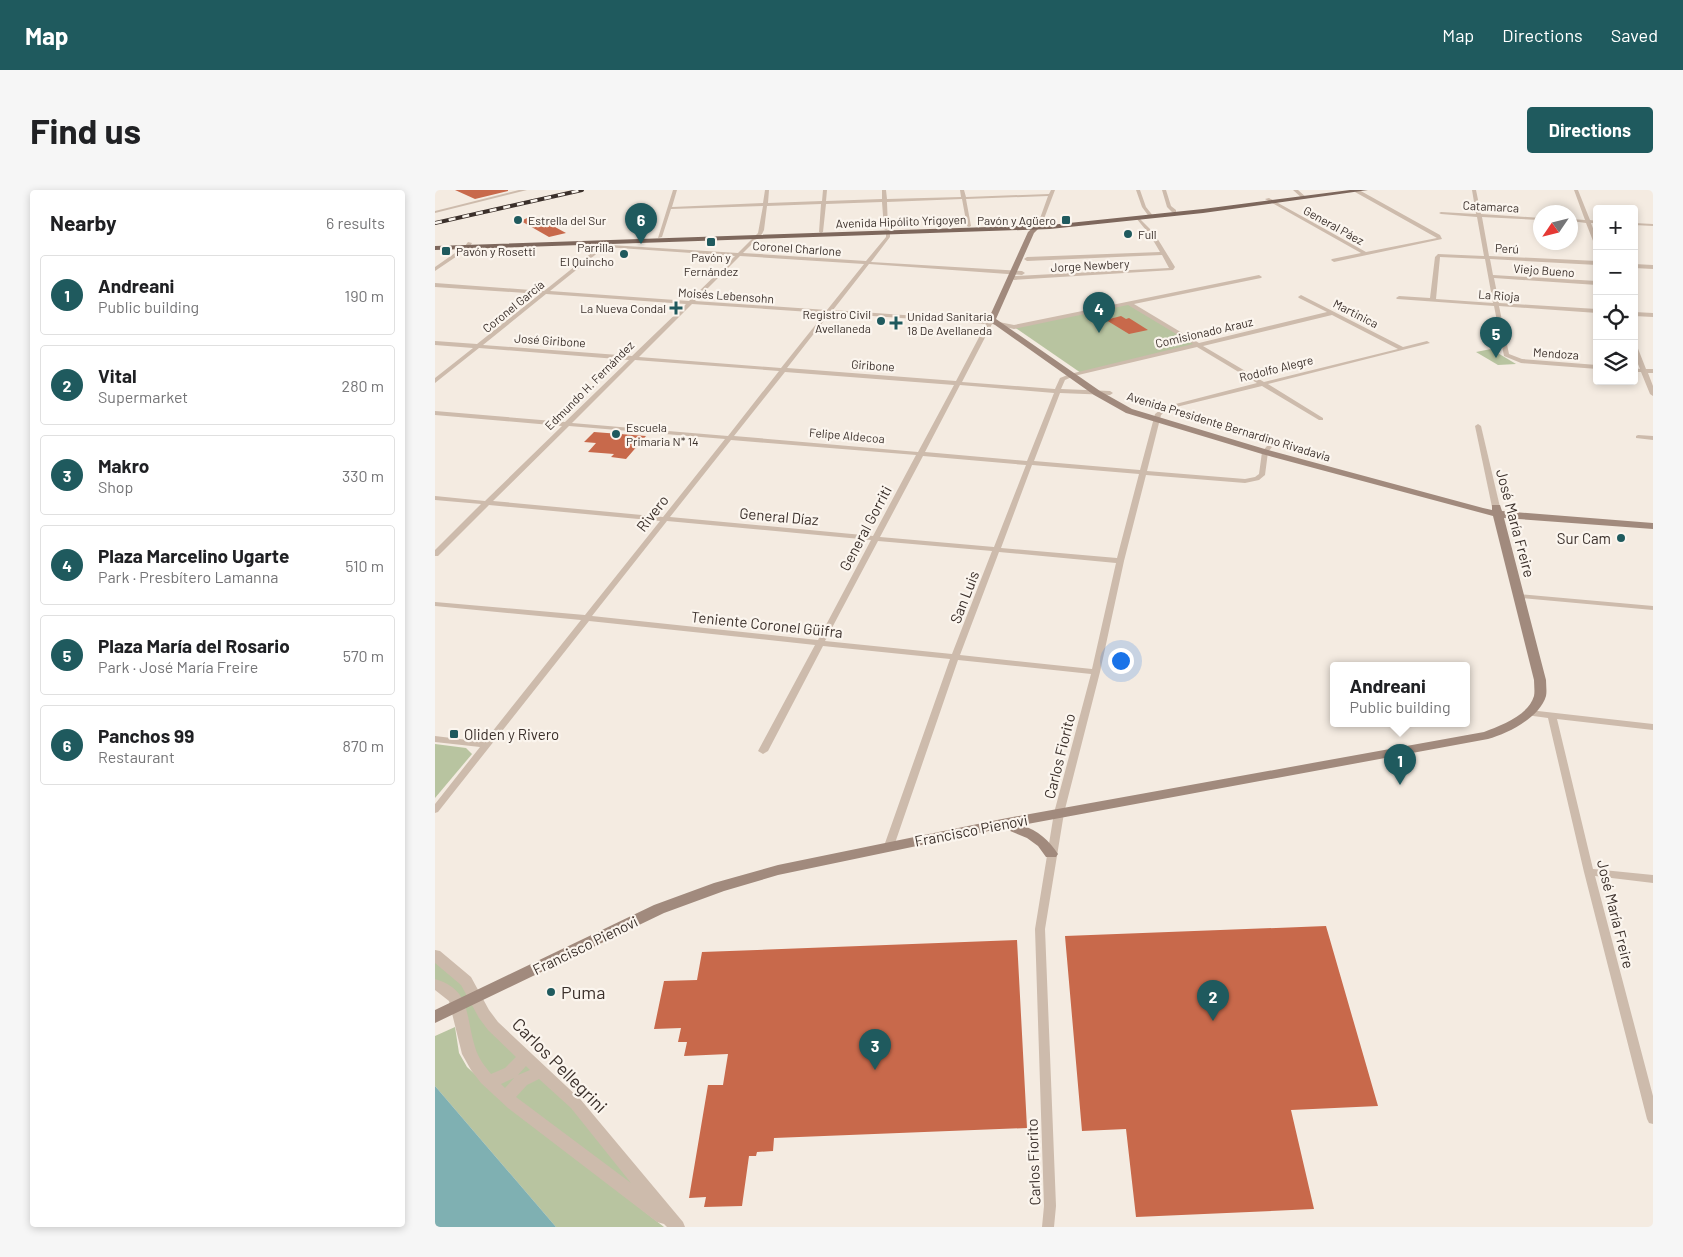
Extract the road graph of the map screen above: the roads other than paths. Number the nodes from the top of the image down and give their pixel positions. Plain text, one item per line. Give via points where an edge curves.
1 (525, 190) edge
2 (675, 190) edge
3 (767, 190) edge
4 (825, 190) edge
5 (884, 190) edge
6 (962, 190) edge
7 (1053, 190) edge
8 (1138, 190) edge
9 (1165, 190) edge
10 (1338, 190) edge
11 (1365, 190) edge
12 (1474, 190) edge
13 (1576, 190) edge
14 (1357, 191) edge
15 (1300, 194) edge
16 (1050, 195) junction
17 (964, 198) junction
18 (885, 201) junction
19 (1269, 201) junction
20 (824, 203) junction
21 (766, 205) junction
22 (670, 208) junction
23 (1174, 211) junction
24 (435, 212) edge
25 (1441, 213) dead end
26 (1150, 215) junction
27 (1479, 215) junction
28 (1138, 218) junction
29 (1533, 218) edge
30 (1578, 220) edge
31 (1588, 221) junction
32 (1593, 222) edge
33 (1638, 224) edge
34 (1653, 225) edge
35 (969, 226) junction
36 (1038, 226) junction
37 (887, 231) junction
38 (821, 232) junction
39 (758, 235) junction
40 (1593, 235) edge
41 (660, 237) junction
42 (648, 242) junction
43 (435, 244) edge
44 (580, 244) junction
45 (468, 245) junction
46 (603, 246) junction
47 (435, 248) edge
48 (643, 249) junction
49 (1163, 252) junction
50 (1366, 254) junction
51 (1447, 254) joint
52 (737, 255) junction
53 (1487, 257) junction
54 (1027, 260) junction
55 (1333, 260) dead end
56 (867, 263) junction
57 (1593, 263) edge
58 (1638, 266) edge
59 (1653, 267) edge
60 (435, 269) edge
61 (1016, 275) junction
62 (1490, 276) junction
63 (1259, 277) dead end
64 (1593, 283) edge
65 (435, 285) edge
66 (546, 292) junction
67 (1301, 297) dead end
68 (1399, 298) dead end
69 (1433, 300) junction
70 (689, 302) junction
71 (1127, 303) junction
72 (1495, 304) junction
73 (1593, 311) edge
74 (828, 312) junction
75 (1332, 313) junction
76 (1638, 314) edge
77 (1653, 315) edge
78 (992, 321) junction
79 (1014, 327) junction
80 (435, 343) edge
81 (1427, 343) dead end
82 (1197, 345) junction
83 (479, 346) junction
84 (1401, 348) junction
85 (1638, 357) edge
86 (633, 358) junction
87 (1515, 360) joint
88 (1593, 367) edge
89 (783, 369) junction
90 (1638, 370) edge
91 (1643, 370) junction
92 (1653, 371) edge
93 (1077, 374) junction
94 (435, 381) edge
95 (957, 382) junction
96 (1261, 384) junction
97 (1058, 391) junction
98 (1097, 392) junction
99 (1110, 393) junction
100 (1653, 394) edge
101 (435, 412) edge
102 (1157, 417) junction
103 (1321, 419) dead end
104 (567, 424) junction
105 (1478, 426) dead end
106 (728, 437) junction
107 (1638, 437) dead end
108 (1653, 438) edge
109 (1267, 449) junction
110 (921, 453) junction
111 (1031, 463) junction
112 (1143, 471) junction
113 (1257, 480) joint
114 (435, 498) edge
115 (487, 502) junction
116 (1497, 510) junction
117 (665, 519) junction
118 (1653, 519) edge
119 (1653, 526) edge
120 (876, 538) junction
121 (997, 550) junction
122 (435, 554) edge
123 (1120, 561) junction
124 (1520, 596) junction
125 (435, 604) edge
126 (1653, 608) edge
127 (586, 618) junction
128 (818, 643) junction
129 (955, 658) junction
130 (1096, 672) junction
131 (1529, 714) junction
132 (1552, 717) junction
133 (1653, 727) edge
134 (435, 739) edge
135 (485, 745) junction
136 (763, 751) dead end
137 (435, 810) edge
138 (1059, 814) junction
139 (1002, 824) junction
140 (889, 846) junction
141 (1051, 854) junction
142 (1589, 872) junction
143 (1653, 879) edge
144 (435, 955) edge
145 (435, 984) edge
146 (475, 997) junction
147 (459, 1005) junction
148 (435, 1017) edge
149 (525, 1055) junction
150 (543, 1072) junction
151 (489, 1080) junction
152 (1648, 1082) edge
153 (507, 1098) junction
154 (1653, 1119) edge
155 (677, 1227) edge
156 (1048, 1227) edge

1 - 24 street
2 - 22 street
3 - 21 street
4 - 20 street
5 - 18 street
6 - 17 street
7 - 16 street
8 - 26 street
9 - 23 street via 1169,207
10 - 15 main road, Avenida Hipólito Yrigoyen
11 - 14 main road, Avenida Hipólito Yrigoyen
12 - 27 street
13 - 31 street
14 - 15 main road, Avenida Hipólito Yrigoyen
14 - 50 street via 1440,239
15 - 19 main road, Avenida Hipólito Yrigoyen
16 - 17 street
16 - 36 street
17 - 18 street
17 - 35 street
18 - 20 street
18 - 37 street
19 - 23 main road, Avenida Hipólito Yrigoyen
19 - 26 main road, Avenida Hipólito Yrigoyen
19 - 50 street, General Páez
20 - 21 street
20 - 38 street
21 - 22 street
21 - 39 street via 762,230
22 - 41 street
23 - 26 main road, Avenida Hipólito Yrigoyen
25 - 27 street, Catamarca
26 - 28 main road, Avenida Hipólito Yrigoyen
26 - 36 main road, Avenida Hipólito Yrigoyen
27 - 29 street, Catamarca
27 - 53 street
28 - 36 main road, Avenida Hipólito Yrigoyen
28 - 49 street via 1153,234
30 - 31 street
31 - 32 street
31 - 40 street
33 - 34 street
35 - 36 main road, Avenida Hipólito Yrigoyen
35 - 37 main road, Avenida Hipólito Yrigoyen
36 - 37 main road, Avenida Hipólito Yrigoyen
36 - 54 main road via 1040,232
36 - 61 main road via 1031,232
37 - 38 main road, Avenida Hipólito Yrigoyen
37 - 39 main road, Avenida Hipólito Yrigoyen
37 - 56 street, Rivero via 888,237
38 - 39 main road, Avenida Hipólito Yrigoyen
39 - 41 main road, Avenida Hipólito Yrigoyen
39 - 42 main road, Avenida Hipólito Yrigoyen
39 - 52 street, Edmundo H. Fernández
41 - 45 main road, Avenida Hipólito Yrigoyen
42 - 44 main road, Avenida Hipólito Yrigoyen
42 - 48 street
43 - 45 main road, Avenida Hipólito Yrigoyen
44 - 45 main road, Avenida Hipólito Yrigoyen
44 - 46 street, Coronel Charlone
45 - 47 main road, Avenida Hipólito Yrigoyen
45 - 60 street
46 - 48 street, Coronel Charlone
46 - 66 street, Coronel García
48 - 52 street, Coronel Charlone
49 - 54 street
49 - 61 street, Jorge Newbery via 1171,270
50 - 55 street
51 - 53 street, Perú
51 - 69 street via 1439,256
52 - 56 street, Coronel Charlone
52 - 70 street, Edmundo H. Fernández
53 - 57 street, Perú
53 - 62 street
54 - 61 main road
56 - 61 street, Coronel Charlone
56 - 74 street, Rivero
58 - 59 street
61 - 78 main road
61 - 79 main road via 1002,317
62 - 64 street, Viejo Bueno
62 - 72 street
63 - 71 street
65 - 66 street, Moisés Lebensohn
66 - 70 street, Moisés Lebensohn
66 - 83 street, Coronel García
67 - 75 street, Martinica
68 - 69 street, La Rioja
69 - 72 street, La Rioja
70 - 74 street, Moisés Lebensohn
70 - 86 street, Edmundo H. Fernández
71 - 79 street
71 - 82 street
72 - 73 street, La Rioja
72 - 87 street via 1506,355
74 - 78 street, Moisés Lebensohn
74 - 89 street, Rivero
75 - 82 street, Comisionado Arauz
75 - 84 street, Martinica
76 - 77 street
78 - 79 street, Moisés Lebensohn
78 - 93 main road, Avenida Presidente Bernardino Rivadavia
78 - 95 street, General Gorriti
79 - 93 main road, Avenida Presidente Bernardino Rivadavia
80 - 83 street, José Giribone
81 - 84 street, Rodolfo Alegre
82 - 93 street, Comisionado Arauz
82 - 96 street
83 - 86 street, José Giribone
83 - 94 street, Coronel García
84 - 96 street, Rodolfo Alegre
85 - 91 street
86 - 89 street, Giribone
86 - 104 street, Edmundo H. Fernández
87 - 88 street, Mendoza
89 - 95 street, Giribone
89 - 106 street, Rivero
90 - 91 street
91 - 92 street
91 - 100 street
93 - 97 street, San Luis via 1062,379
93 - 98 main road, Avenida Presidente Bernardino Rivadavia
93 - 99 main road, Avenida Presidente Bernardino Rivadavia
95 - 97 street, Giribone
95 - 110 street, General Gorriti
96 - 102 street, Rodolfo Alegre via 1166,408
96 - 103 street
97 - 98 street, Giribone
97 - 111 street, San Luis
98 - 99 street, Giribone
98 - 102 main road, Avenida Presidente Bernardino Rivadavia via 1121,407
99 - 102 main road, Avenida Presidente Bernardino Rivadavia
101 - 104 street, Felipe Aldecoa
102 - 109 main road, Avenida Presidente Bernardino Rivadavia
102 - 112 street, Carlos Fiorito
104 - 106 street, Felipe Aldecoa
104 - 115 street, Edmundo H. Fernández
105 - 116 street, José María Freire
106 - 110 street, Felipe Aldecoa
106 - 117 street, Rivero
107 - 108 street
109 - 113 street via 1262,475
109 - 116 main road, Avenida Presidente Bernardino Rivadavia
110 - 111 street, Felipe Aldecoa
110 - 120 street, General Gorriti
111 - 112 street, Felipe Aldecoa
111 - 121 street, San Luis
112 - 113 street, Felipe Aldecoa
112 - 123 street, Carlos Fiorito
114 - 115 street, General Díaz
115 - 117 street, General Díaz
115 - 122 street, Edmundo H. Fernández
116 - 118 main road, Avenida Presidente Bernardino Rivadavia
116 - 119 main road, Avenida Presidente Bernardino Rivadavia
116 - 124 main road, José María Freire
117 - 120 street, General Díaz
117 - 127 street, Rivero
120 - 121 street, General Díaz
120 - 128 street, General Gorriti
121 - 123 street, General Díaz
121 - 129 street, San Luis
123 - 130 street, Carlos Fiorito
124 - 126 street
124 - 131 main road, José María Freire via 1541,689
125 - 127 street, Teniente Coronel Güifra
127 - 128 street, Teniente Coronel Güifra
127 - 135 street, Rivero
128 - 129 street, Teniente Coronel Güifra
128 - 136 street, General Gorriti
129 - 130 street, Teniente Coronel Güifra
129 - 140 street, San Luis
130 - 138 street, Carlos Fiorito
131 - 132 street
131 - 138 main road, Francisco Pienovi via 1498,731 1455,742
132 - 133 street
132 - 142 street, José María Freire
134 - 135 street
135 - 137 street, Rivero
138 - 139 main road, Francisco Pienovi
138 - 141 street, Carlos Fiorito
139 - 140 main road, Francisco Pienovi
139 - 141 main road via 1034,836
140 - 146 main road, Francisco Pienovi via 778,870 691,896
141 - 156 street, Carlos Fiorito via 1040,929 1050,1206
142 - 143 street
142 - 152 street, José María Freire
144 - 146 street, Carlos Pellegrini via 466,981
145 - 147 street via 449,990
146 - 147 main road, Francisco Pienovi
146 - 149 street, Carlos Pellegrini via 488,1021
147 - 148 main road, Francisco Pienovi
147 - 151 street, Carlos Pellegrini via 469,1052
149 - 150 street, Carlos Pellegrini
149 - 151 street via 521,1065 512,1073
150 - 153 street via 521,1080
150 - 155 street, Carlos Pellegrini via 577,1104
151 - 153 street, Carlos Pellegrini
152 - 154 street, José María Freire
153 - 155 street, Carlos Pellegrini

